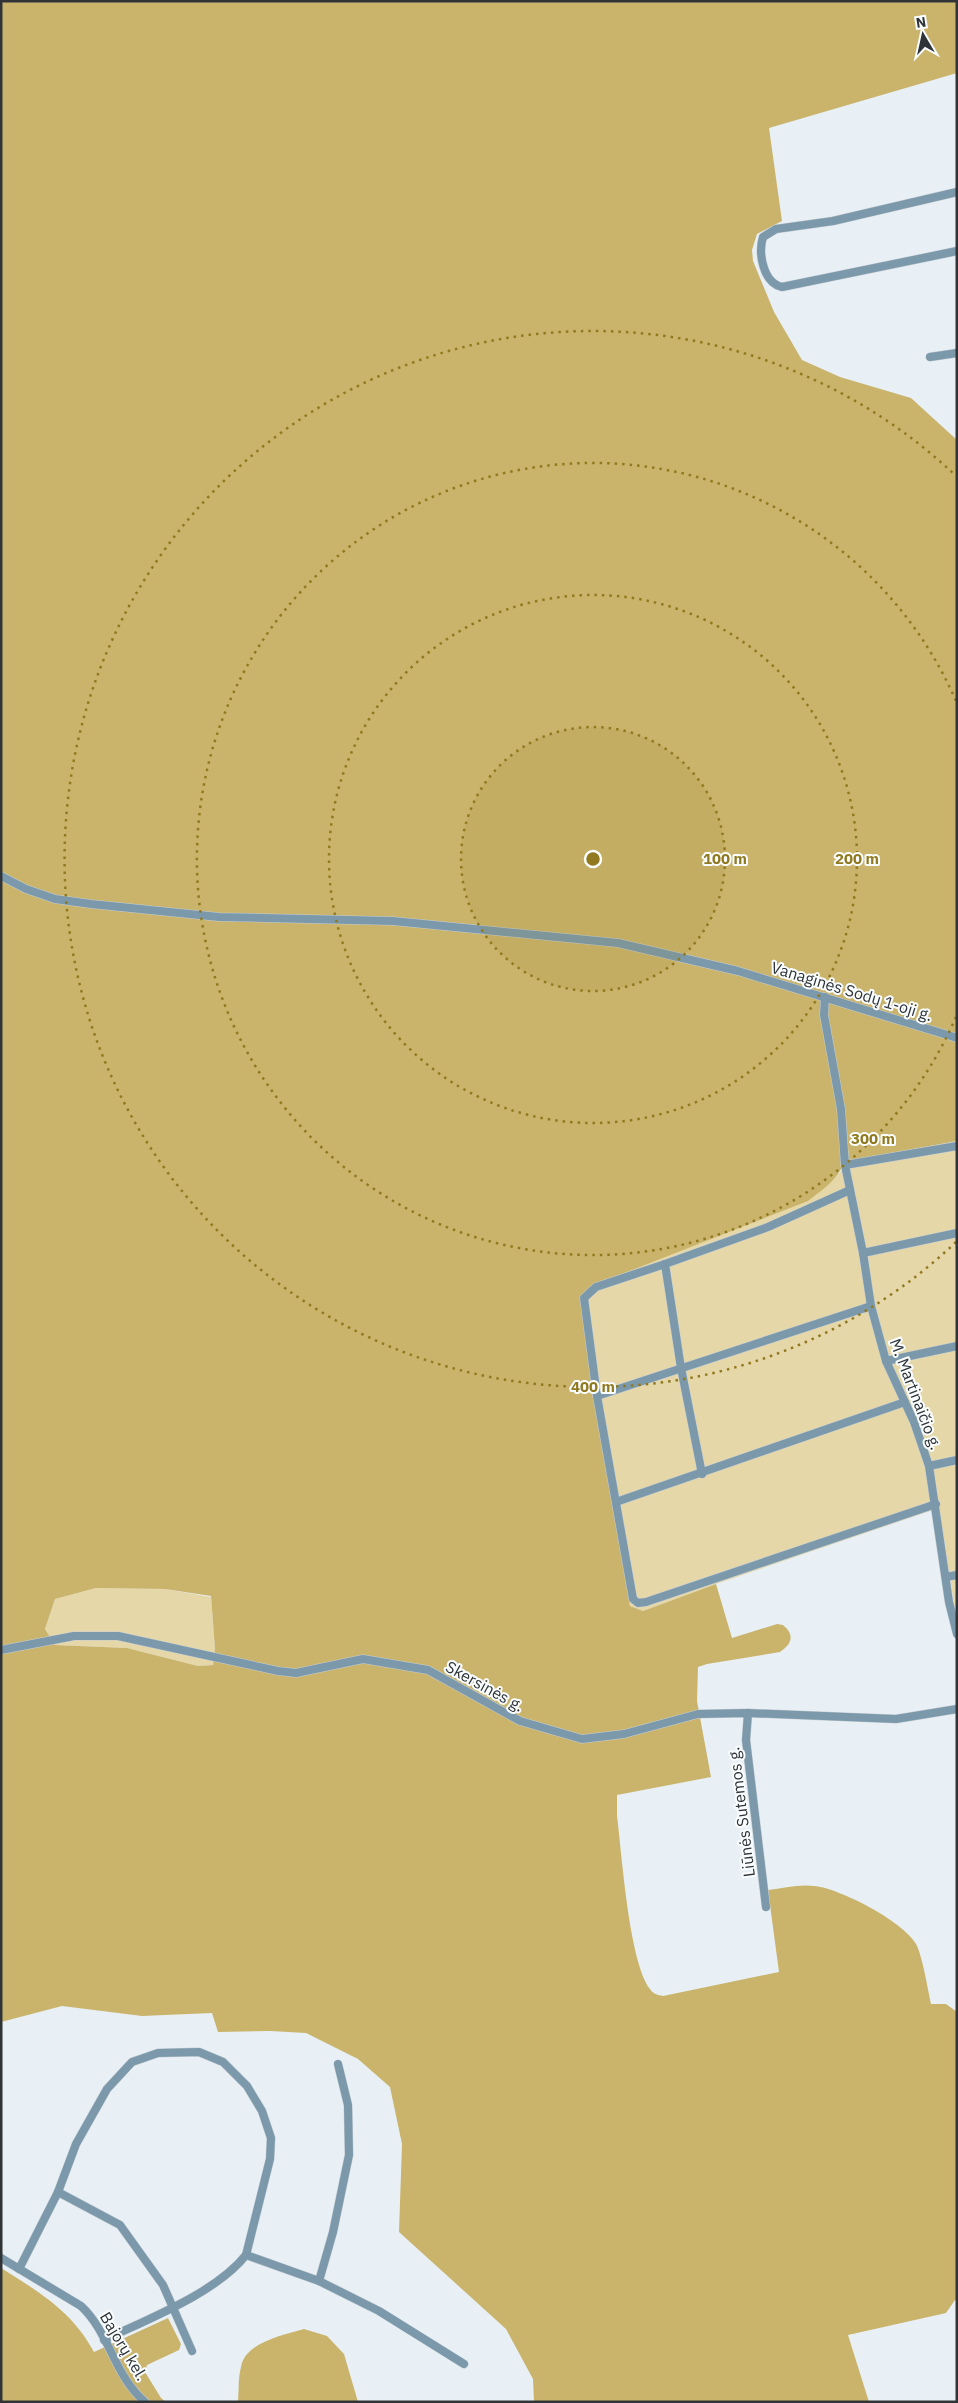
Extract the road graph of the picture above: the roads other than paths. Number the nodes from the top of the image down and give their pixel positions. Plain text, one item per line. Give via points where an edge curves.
1 (957, 192) edge
2 (957, 251) edge
3 (957, 353) edge
4 (930, 357) dead end
5 (1, 876) edge
6 (825, 997) junction
7 (957, 1038) edge
8 (957, 1146) edge
9 (845, 1165) junction
10 (850, 1190) junction
11 (957, 1233) edge
12 (863, 1253) junction
13 (665, 1264) junction
14 (871, 1306) junction
15 (957, 1346) edge
16 (886, 1361) junction
17 (681, 1368) junction
18 (597, 1396) junction
19 (905, 1402) junction
20 (957, 1460) edge
21 (930, 1466) junction
22 (702, 1474) junction
23 (616, 1502) junction
24 (936, 1504) junction
25 (957, 1575) edge
26 (946, 1577) junction
27 (957, 1634) edge
28 (1, 1650) edge
29 (957, 1709) edge
30 (748, 1713) junction
31 (766, 1907) dead end
32 (338, 2064) dead end
33 (58, 2192) junction
34 (246, 2255) junction
35 (1, 2258) edge
36 (19, 2269) junction
37 (319, 2281) junction
38 (174, 2307) junction
39 (104, 2340) junction
40 (192, 2351) dead end
41 (464, 2364) dead end
42 (145, 2402) edge

1 - 2 street via 833,221 776,229 763,237 762,254 770,281 777,286 789,287
3 - 4 street
5 - 6 street, Vanaginės Sodų 1-oji g. via 55,899 91,904 219,917 393,921 618,943 738,971
6 - 7 street, Vanaginės Sodų 1-oji g.
6 - 9 street, M. Martinaičio g. via 824,1016 842,1109
8 - 9 street
9 - 10 street, M. Martinaičio g.
10 - 12 street, M. Martinaičio g.
10 - 13 street via 768,1227
11 - 12 street
12 - 14 street, M. Martinaičio g.
13 - 17 street
13 - 18 street via 596,1287 584,1298
14 - 16 street, M. Martinaičio g.
14 - 17 street
15 - 16 street
16 - 19 street, M. Martinaičio g.
17 - 18 street
17 - 22 street
18 - 23 street
19 - 21 street, M. Martinaičio g.
19 - 22 street
20 - 21 street
21 - 24 street, M. Martinaičio g.
22 - 23 street
23 - 24 street via 632,1599 638,1603
24 - 26 street, M. Martinaičio g.
25 - 26 street
26 - 27 street, M. Martinaičio g.
28 - 30 street, Skersinės g. via 62,1638 107,1635 278,1672 296,1673 363,1659 428,1670 520,1722 582,1739 624,1734 698,1714
29 - 30 street, Skersinės g. via 896,1719
30 - 31 street, Liūnės Sutemos g. via 746,1740
32 - 37 street via 348,2105 349,2155
33 - 34 street via 76,2144 107,2089 132,2062 158,2053 198,2052 223,2062 247,2086 262,2111 271,2138 270,2159
33 - 36 street
33 - 38 street via 120,2225 163,2284
34 - 37 street
34 - 38 street via 221,2279
35 - 36 street, Bajorų kel.
36 - 39 street, Bajorų kel. via 81,2306
37 - 41 street via 379,2311
38 - 39 street
38 - 40 street
39 - 42 street, Bajorų kel. via 119,2371

